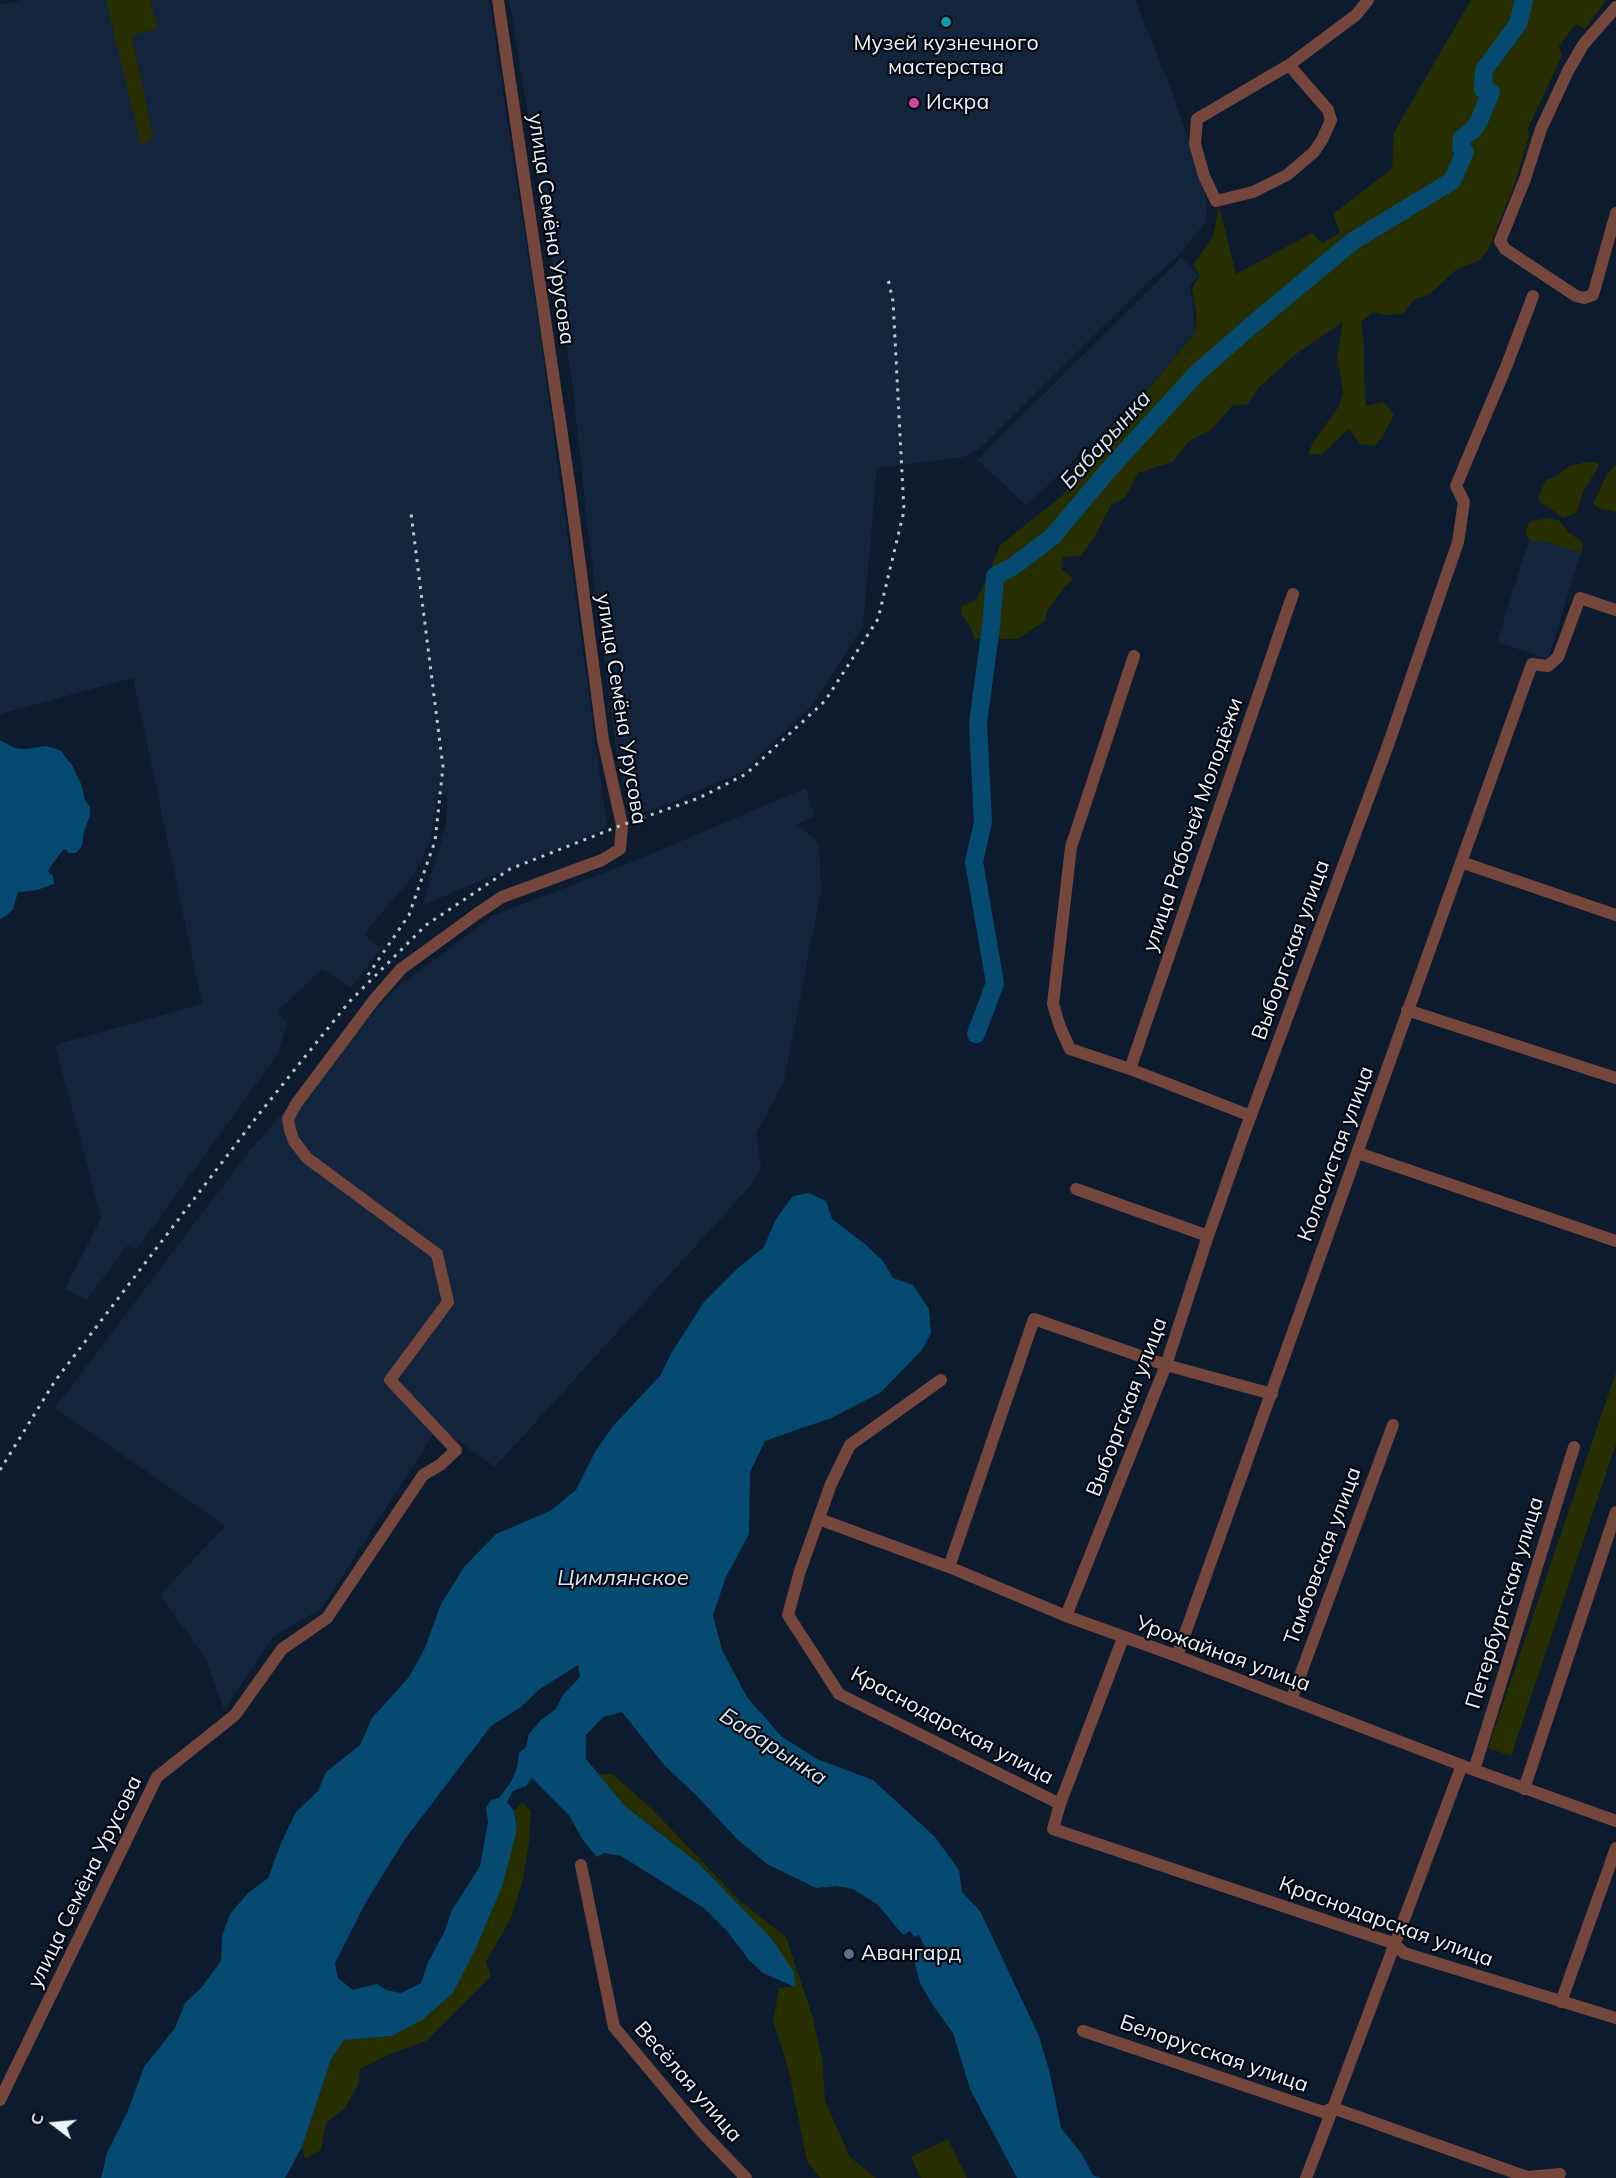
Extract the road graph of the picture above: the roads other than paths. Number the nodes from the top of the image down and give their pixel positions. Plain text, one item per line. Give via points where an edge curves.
1 (498, 0) edge
2 (1368, 0) edge
3 (1616, 7) edge
4 (1289, 65) junction
5 (1616, 213) edge
6 (1533, 296) dead end
7 (1293, 594) dead end
8 (1616, 610) edge
9 (1134, 656) dead end
10 (1461, 862) junction
11 (1616, 915) edge
12 (1407, 1010) junction
13 (1130, 1069) junction
14 (1616, 1078) edge
15 (1251, 1116) junction
16 (1358, 1153) junction
17 (1076, 1189) dead end
18 (1208, 1236) junction
19 (1616, 1240) edge
20 (1166, 1365) junction
21 (941, 1380) dead end
22 (1272, 1394) junction
23 (1393, 1425) dead end
24 (1574, 1448) dead end
25 (1616, 1512) edge
26 (819, 1519) junction
27 (949, 1567) junction
28 (1066, 1616) junction
29 (1123, 1638) junction
30 (1177, 1656) junction
31 (1291, 1700) junction
32 (1462, 1765) junction
33 (1474, 1770) junction
34 (1524, 1788) junction
35 (1060, 1804) junction
36 (1616, 1821) edge
37 (1616, 1848) edge
38 (581, 1865) dead end
39 (1393, 1943) junction
40 (1561, 2002) junction
41 (1616, 2018) edge
42 (1083, 2031) dead end
43 (0, 2100) edge
44 (1333, 2108) junction
45 (1560, 2174) dead end
46 (746, 2178) edge
47 (1306, 2178) edge

1 - 43 street, улица Семёна Урусова via 603,740 622,825 620,849 602,860 502,897 401,969 288,1119 294,1141 308,1158 437,1254 448,1302 390,1380 456,1450 423,1475 327,1618 282,1649 235,1714 157,1777
2 - 4 street via 1356,15
3 - 5 street via 1583,45 1568,71 1541,129 1500,241 1505,249 1576,296 1593,295
4 - 4 street via 1328,110 1331,120 1322,140 1287,175 1253,192 1216,201 1195,144 1197,119
6 - 15 street, Выборгская улица via 1455,486 1464,502 1458,542 1387,748
7 - 13 street, улица Рабочей Молодёжи
8 - 10 street, Колосистая улица via 1580,598 1558,657 1548,666 1532,664
9 - 13 street via 1071,847 1053,1004 1070,1049
10 - 11 street
10 - 12 street, Колосистая улица
12 - 14 street
12 - 16 street, Колосистая улица
13 - 15 street
15 - 18 street, Выборгская улица
16 - 19 street
16 - 22 street, Колосистая улица
17 - 18 street
18 - 20 street, Выборгская улица
20 - 22 street
20 - 27 street via 1034,1318
20 - 28 street, Выборгская улица
21 - 26 street, Краснодарская улица via 850,1445
22 - 30 street, Колосистая улица
23 - 31 street, Тамбовская улица
24 - 33 street, Петербургская улица
25 - 34 street
26 - 27 street, Урожайная улица
26 - 35 street, Краснодарская улица via 788,1615 839,1694
27 - 28 street, Урожайная улица
28 - 29 street, Урожайная улица
29 - 30 street, Урожайная улица
29 - 35 street
30 - 31 street, Урожайная улица
31 - 32 street, Урожайная улица
32 - 33 street, Урожайная улица
32 - 39 street, Белорусская улица
33 - 34 street, Урожайная улица
34 - 36 street, Урожайная улица
35 - 39 street, Краснодарская улица via 1053,1829
37 - 40 street
38 - 46 street, Весёлая улица via 614,2027
39 - 40 street, Краснодарская улица via 1404,1953
39 - 44 street, Белорусская улица
40 - 41 street, Краснодарская улица
42 - 44 street, Белорусская улица via 1323,2112
44 - 45 street, Белорусская улица via 1527,2177
44 - 47 street

